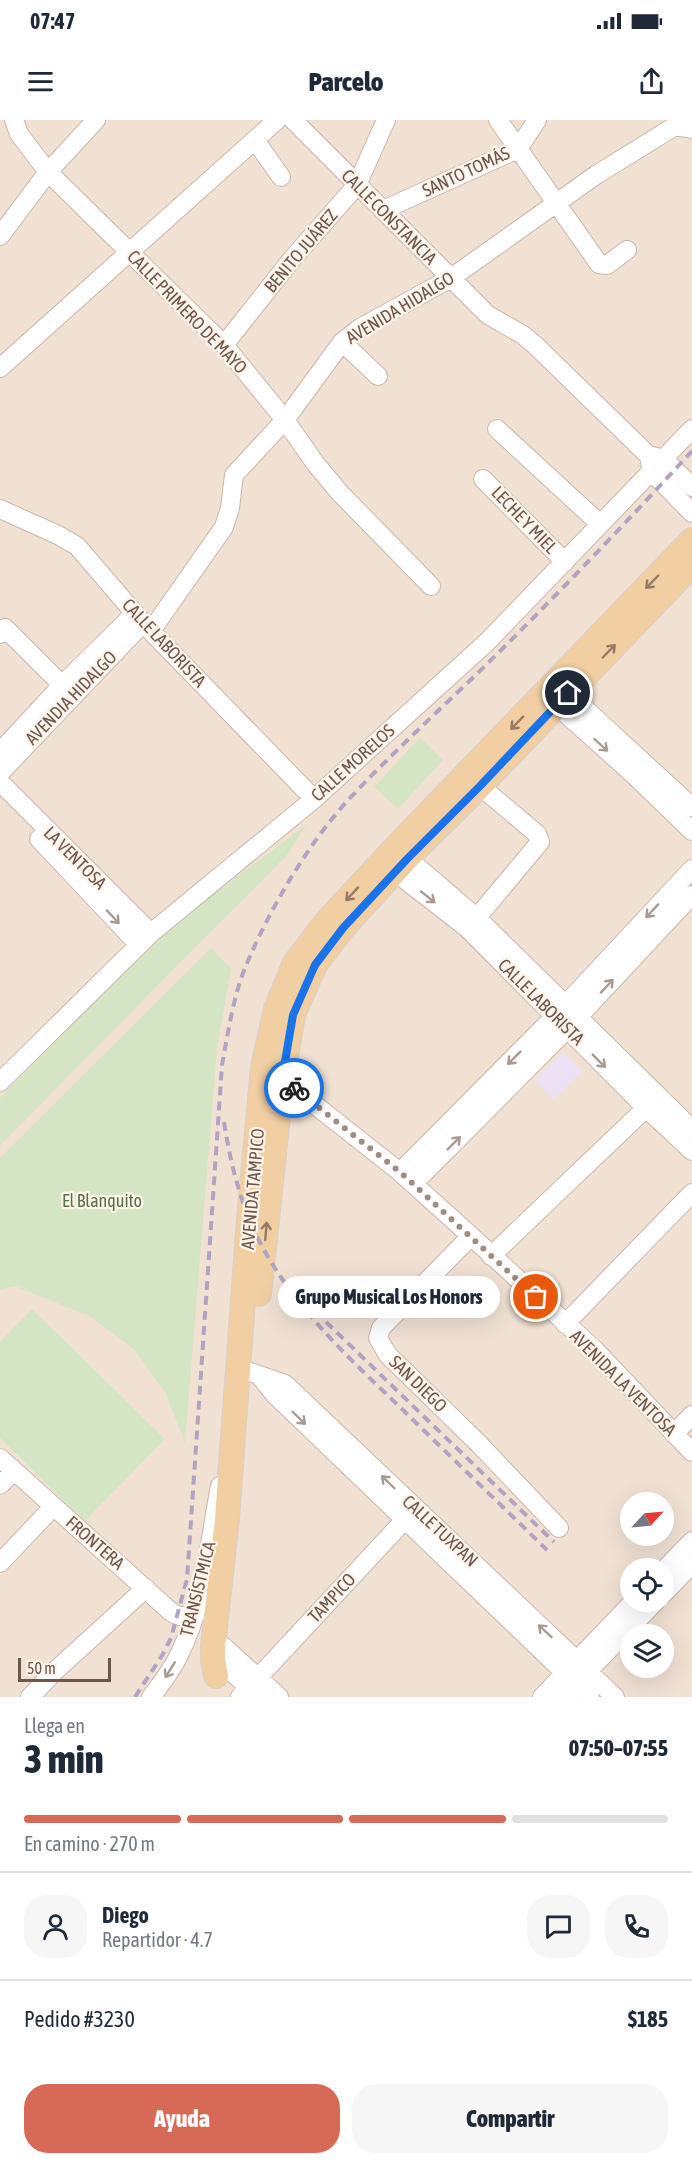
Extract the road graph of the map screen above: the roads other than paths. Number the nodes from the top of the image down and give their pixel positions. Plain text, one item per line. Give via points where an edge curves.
1 (96, 120) edge
2 (277, 120) edge
3 (293, 120) edge
4 (386, 120) edge
5 (498, 120) edge
6 (537, 120) edge
7 (680, 125) edge
8 (16, 127) edge
9 (0, 134) edge
10 (255, 140) junction
11 (518, 149) junction
12 (48, 172) junction
13 (281, 177) dead end
14 (357, 185) junction
15 (556, 202) junction
16 (383, 210) junction
17 (2, 231) edge
18 (627, 250) dead end
19 (128, 251) junction
20 (451, 278) junction
21 (342, 342) junction
22 (224, 345) junction
23 (0, 368) edge
24 (378, 376) dead end
25 (285, 420) junction
26 (497, 429) dead end
27 (692, 429) edge
28 (655, 462) junction
29 (483, 479) dead end
30 (692, 487) edge
31 (0, 509) edge
32 (692, 513) edge
33 (600, 524) junction
34 (692, 540) edge
35 (565, 562) junction
36 (692, 566) edge
37 (431, 586) dead end
38 (143, 622) junction
39 (3, 631) edge
40 (62, 685) junction
41 (562, 700) junction
42 (0, 752) edge
43 (638, 768) junction
44 (0, 773) edge
45 (0, 782) edge
46 (480, 786) junction
47 (0, 798) edge
48 (314, 798) junction
49 (692, 807) edge
50 (692, 831) edge
51 (395, 860) junction
52 (692, 868) edge
53 (692, 895) edge
54 (472, 923) junction
55 (145, 939) junction
56 (566, 1017) junction
57 (282, 1079) junction
58 (0, 1082) edge
59 (646, 1108) junction
60 (692, 1129) edge
61 (692, 1151) edge
62 (406, 1178) junction
63 (692, 1193) edge
64 (471, 1236) junction
65 (491, 1256) junction
66 (566, 1324) junction
67 (249, 1373) junction
68 (692, 1415) edge
69 (674, 1434) junction
70 (692, 1452) edge
71 (5, 1464) edge
72 (231, 1477) junction
73 (0, 1485) edge
74 (53, 1507) junction
75 (410, 1514) junction
76 (559, 1528) dead end
77 (692, 1541) edge
78 (674, 1560) edge
79 (0, 1563) edge
80 (692, 1564) edge
81 (674, 1583) edge
82 (146, 1588) junction
83 (625, 1612) edge
84 (644, 1612) edge
85 (195, 1616) junction
86 (216, 1665) edge
87 (574, 1677) edge
88 (251, 1690) edge
89 (30, 1697) edge
90 (151, 1697) edge
91 (279, 1697) edge
92 (543, 1697) edge
93 (590, 1697) edge
94 (615, 1697) edge

1 - 12 street
2 - 10 street
3 - 14 street, CALLE CONSTANCIA
4 - 14 street, BENITO JUÁREZ
5 - 11 street
6 - 11 street, SANTO TOMÁS
7 - 15 street, AVENIDA HIDALGO
8 - 9 street
8 - 12 street, CALLE PRIMERO DE MAYO
10 - 13 street
10 - 19 street
11 - 15 street
11 - 16 street, SANTO TOMÁS
12 - 17 street
12 - 19 street, CALLE PRIMERO DE MAYO
14 - 16 street, CALLE CONSTANCIA
14 - 22 street, BENITO JUÁREZ
15 - 18 street via 599,264 607,266
15 - 20 street, AVENIDA HIDALGO
16 - 20 street, CALLE CONSTANCIA
19 - 22 street, CALLE PRIMERO DE MAYO
19 - 23 street
20 - 21 street, AVENIDA HIDALGO
20 - 28 street, CALLE CONSTANCIA via 488,315 535,345
21 - 24 street
21 - 25 street, AVENIDA HIDALGO
22 - 25 street, CALLE PRIMERO DE MAYO
25 - 37 street, CALLE PRIMERO DE MAYO via 339,492
25 - 38 street, AVENIDA HIDALGO via 234,475 224,527
26 - 33 street
27 - 28 street, CALLE MORELOS
28 - 30 street, CALLE CONSTANCIA
28 - 32 street, CALLE CONSTANCIA
28 - 33 street, CALLE MORELOS
29 - 35 street, LECHE Y MIEL
31 - 38 street, CALLE LABORISTA via 77,546
33 - 35 street, CALLE MORELOS
34 -> 51 main road, AVENIDA TAMPICO via 480,762
35 - 48 street, CALLE MORELOS via 487,642
41 -> 36 main road, AVENIDA TAMPICO
38 - 40 street, AVENDIA HIDALGO
38 - 44 street, AVENDIA HIDALGO
38 - 48 street, CALLE LABORISTA
39 - 40 street
40 - 42 street, AVENDIA HIDALGO
41 - 43 street
41 - 46 main road, AVENIDA TAMPICO
43 - 49 street
43 - 50 street
45 - 55 street, LA VENTOSA
46 - 51 main road, AVENIDA TAMPICO
46 - 54 street via 537,834 540,842
47 -> 55 street, LA VENTOSA
48 - 55 street, CALLE MORELOS
51 - 54 street, CALLE LABORISTA
51 - 57 main road, AVENIDA TAMPICO via 315,965 293,1015
51 -> 67 main road, AVENIDA TAMPICO via 327,921 295,963 276,1010 264,1067
52 -> 56 street
56 -> 53 street
54 - 56 street, CALLE LABORISTA
55 - 58 street, CALLE MORELOS
56 -> 59 street, CALLE LABORISTA
56 - 60 street, CALLE LABORISTA
56 - 62 street
57 - 62 street, AVENIDA LA VENTOSA
67 -> 57 main road, AVENIDA TAMPICO
59 - 61 street, CALLE LABORISTA
59 - 65 street
62 - 64 street, AVENIDA LA VENTOSA
63 - 66 street
64 - 65 street, AVENIDA LA VENTOSA
64 - 76 street, SAN DIEGO via 381,1328 378,1338 388,1355
65 - 66 street, AVENIDA LA VENTOSA
66 - 69 street, AVENIDA LA VENTOSA
67 - 72 main road, AVENIDA TAMPICO
67 - 75 street, CALLE TUXPAN via 285,1384
67 - 86 main road, AVENIDA TAMPICO via 239,1517
68 - 69 street
69 - 70 street, AVENIDA LA VENTOSA
71 - 73 street
71 - 74 street, FRONTERA
72 - 85 street, TRANSÍSTMICA via 221,1485
72 - 86 main road, AVENIDA TAMPICO
74 - 79 street
74 - 82 street, FRONTERA
75 - 87 street, CALLE TUXPAN
75 - 88 street, TAMPICO
77 - 78 street
80 - 81 street
82 - 85 street, FRONTERA via 178,1616
82 - 89 street
83 - 87 street
84 - 87 street
85 -> 90 street, TRANSÍSTMICA via 178,1657
86 - 88 street
87 - 92 street
87 - 93 street, CALLE TUXPAN
87 - 94 street, CALLE TUXPAN
88 - 91 street

